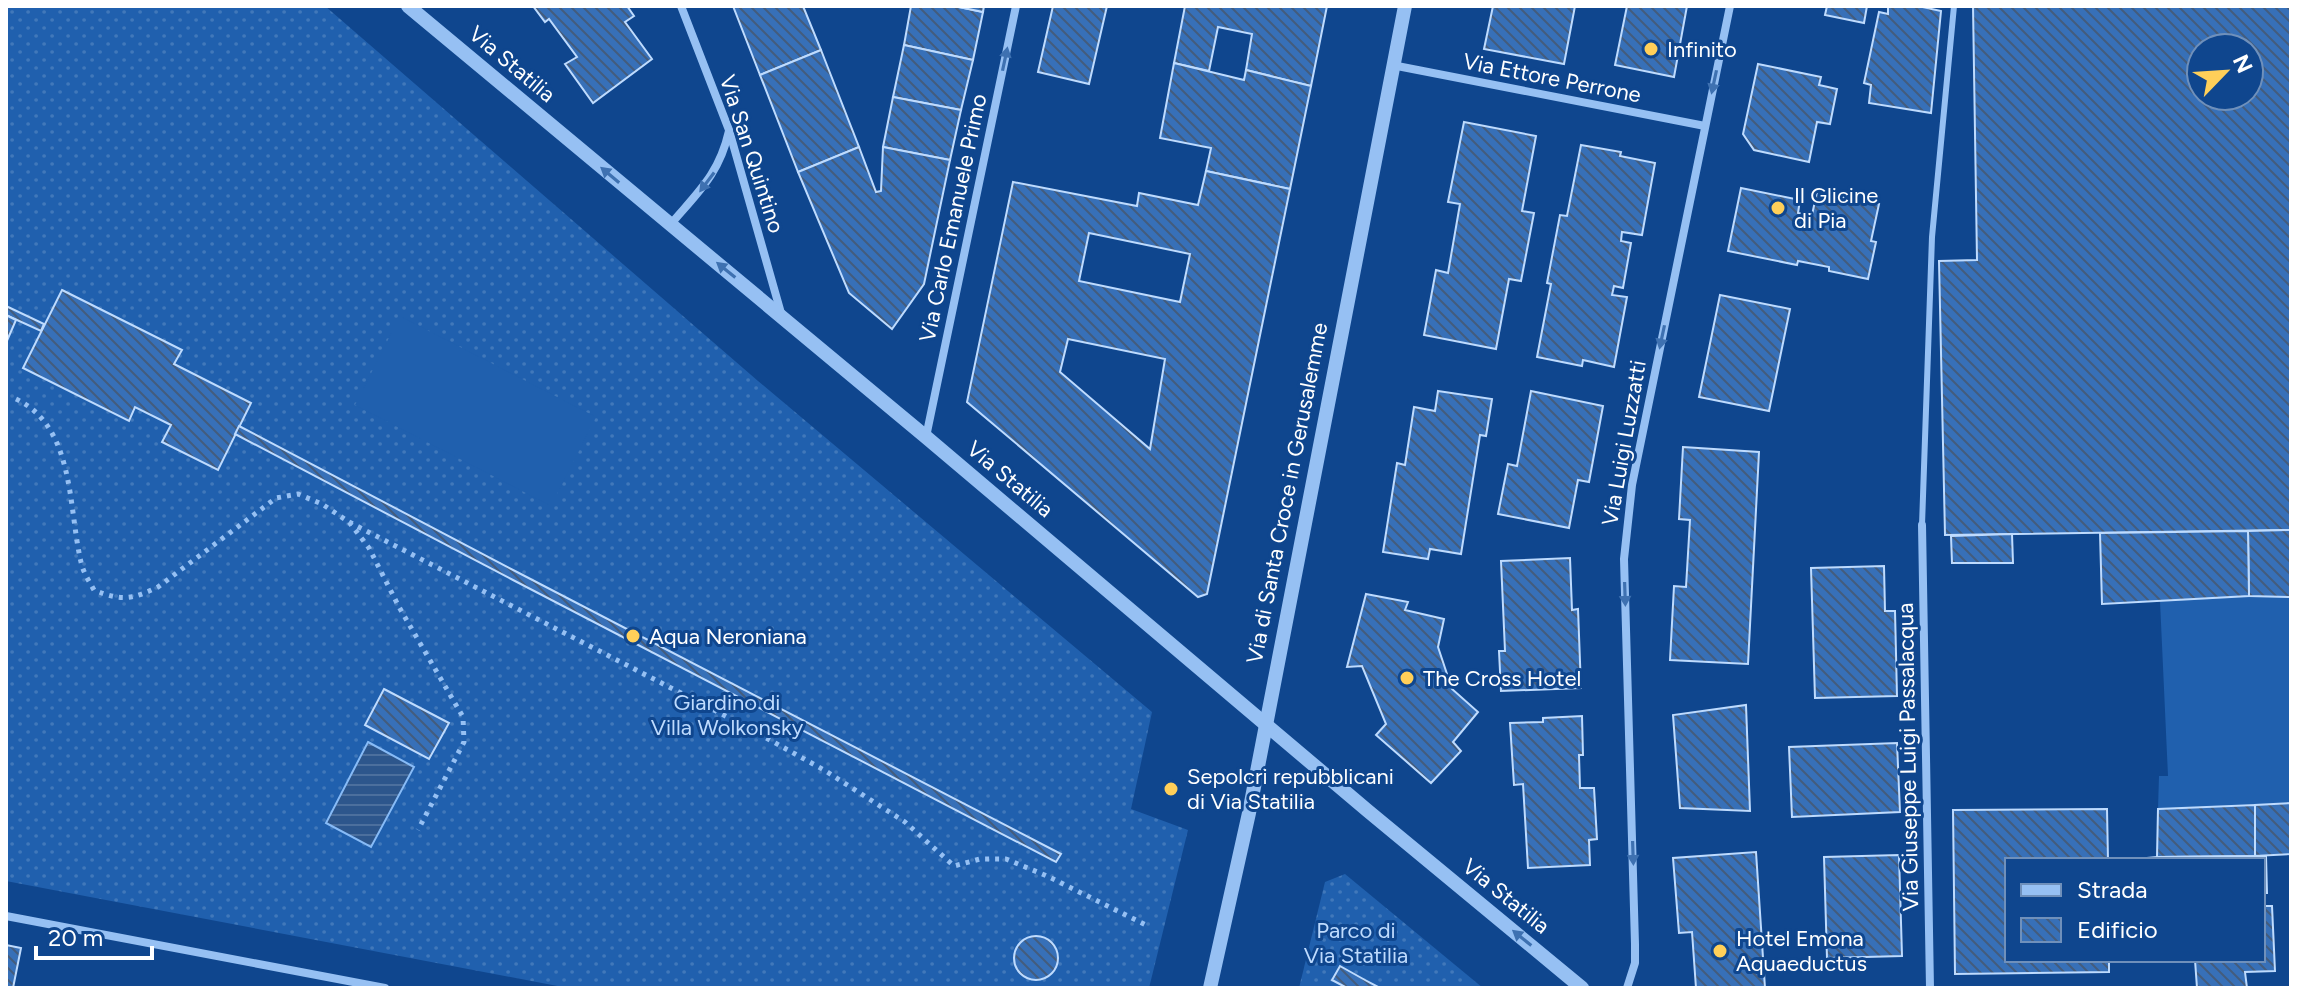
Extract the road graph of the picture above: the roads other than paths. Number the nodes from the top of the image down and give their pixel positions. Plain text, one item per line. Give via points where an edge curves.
1 (408, 6) edge
2 (681, 6) edge
3 (1016, 6) edge
4 (1405, 6) edge
5 (1730, 6) edge
6 (1954, 6) edge
7 (1392, 65) junction
8 (1705, 126) junction
9 (729, 130) junction
10 (670, 225) junction
11 (781, 316) junction
12 (926, 437) junction
13 (1922, 525) joint
14 (1267, 724) junction
15 (6, 916) edge
16 (385, 988) edge
17 (1210, 988) edge
18 (1582, 988) edge
19 (1627, 988) edge
20 (1930, 988) edge

10 -> 1 street, Via Statilia
2 - 9 street, Via San Quintino
12 -> 3 street, Via Carlo Emanuele Primo
4 - 7 street, Via di Santa Croce in Gerusalemme
5 -> 8 street, Via Luigi Luzzatti
6 - 13 lane via 1932,237
7 - 8 street, Via Ettore Perrone
7 - 14 street, Via di Santa Croce in Gerusalemme
8 -> 19 street, Via Luigi Luzzatti via 1626,528 1635,944
9 -> 10 street via 713,175
9 - 11 street, Via San Quintino
11 -> 10 street, Via Statilia
11 - 12 street, Via Statilia
12 - 14 street, Via Statilia
13 - 20 street, Via Giuseppe Luigi Passalacqua
14 - 17 street, Via di Santa Croce in Gerusalemme
18 -> 14 street, Via Statilia
15 - 16 street

